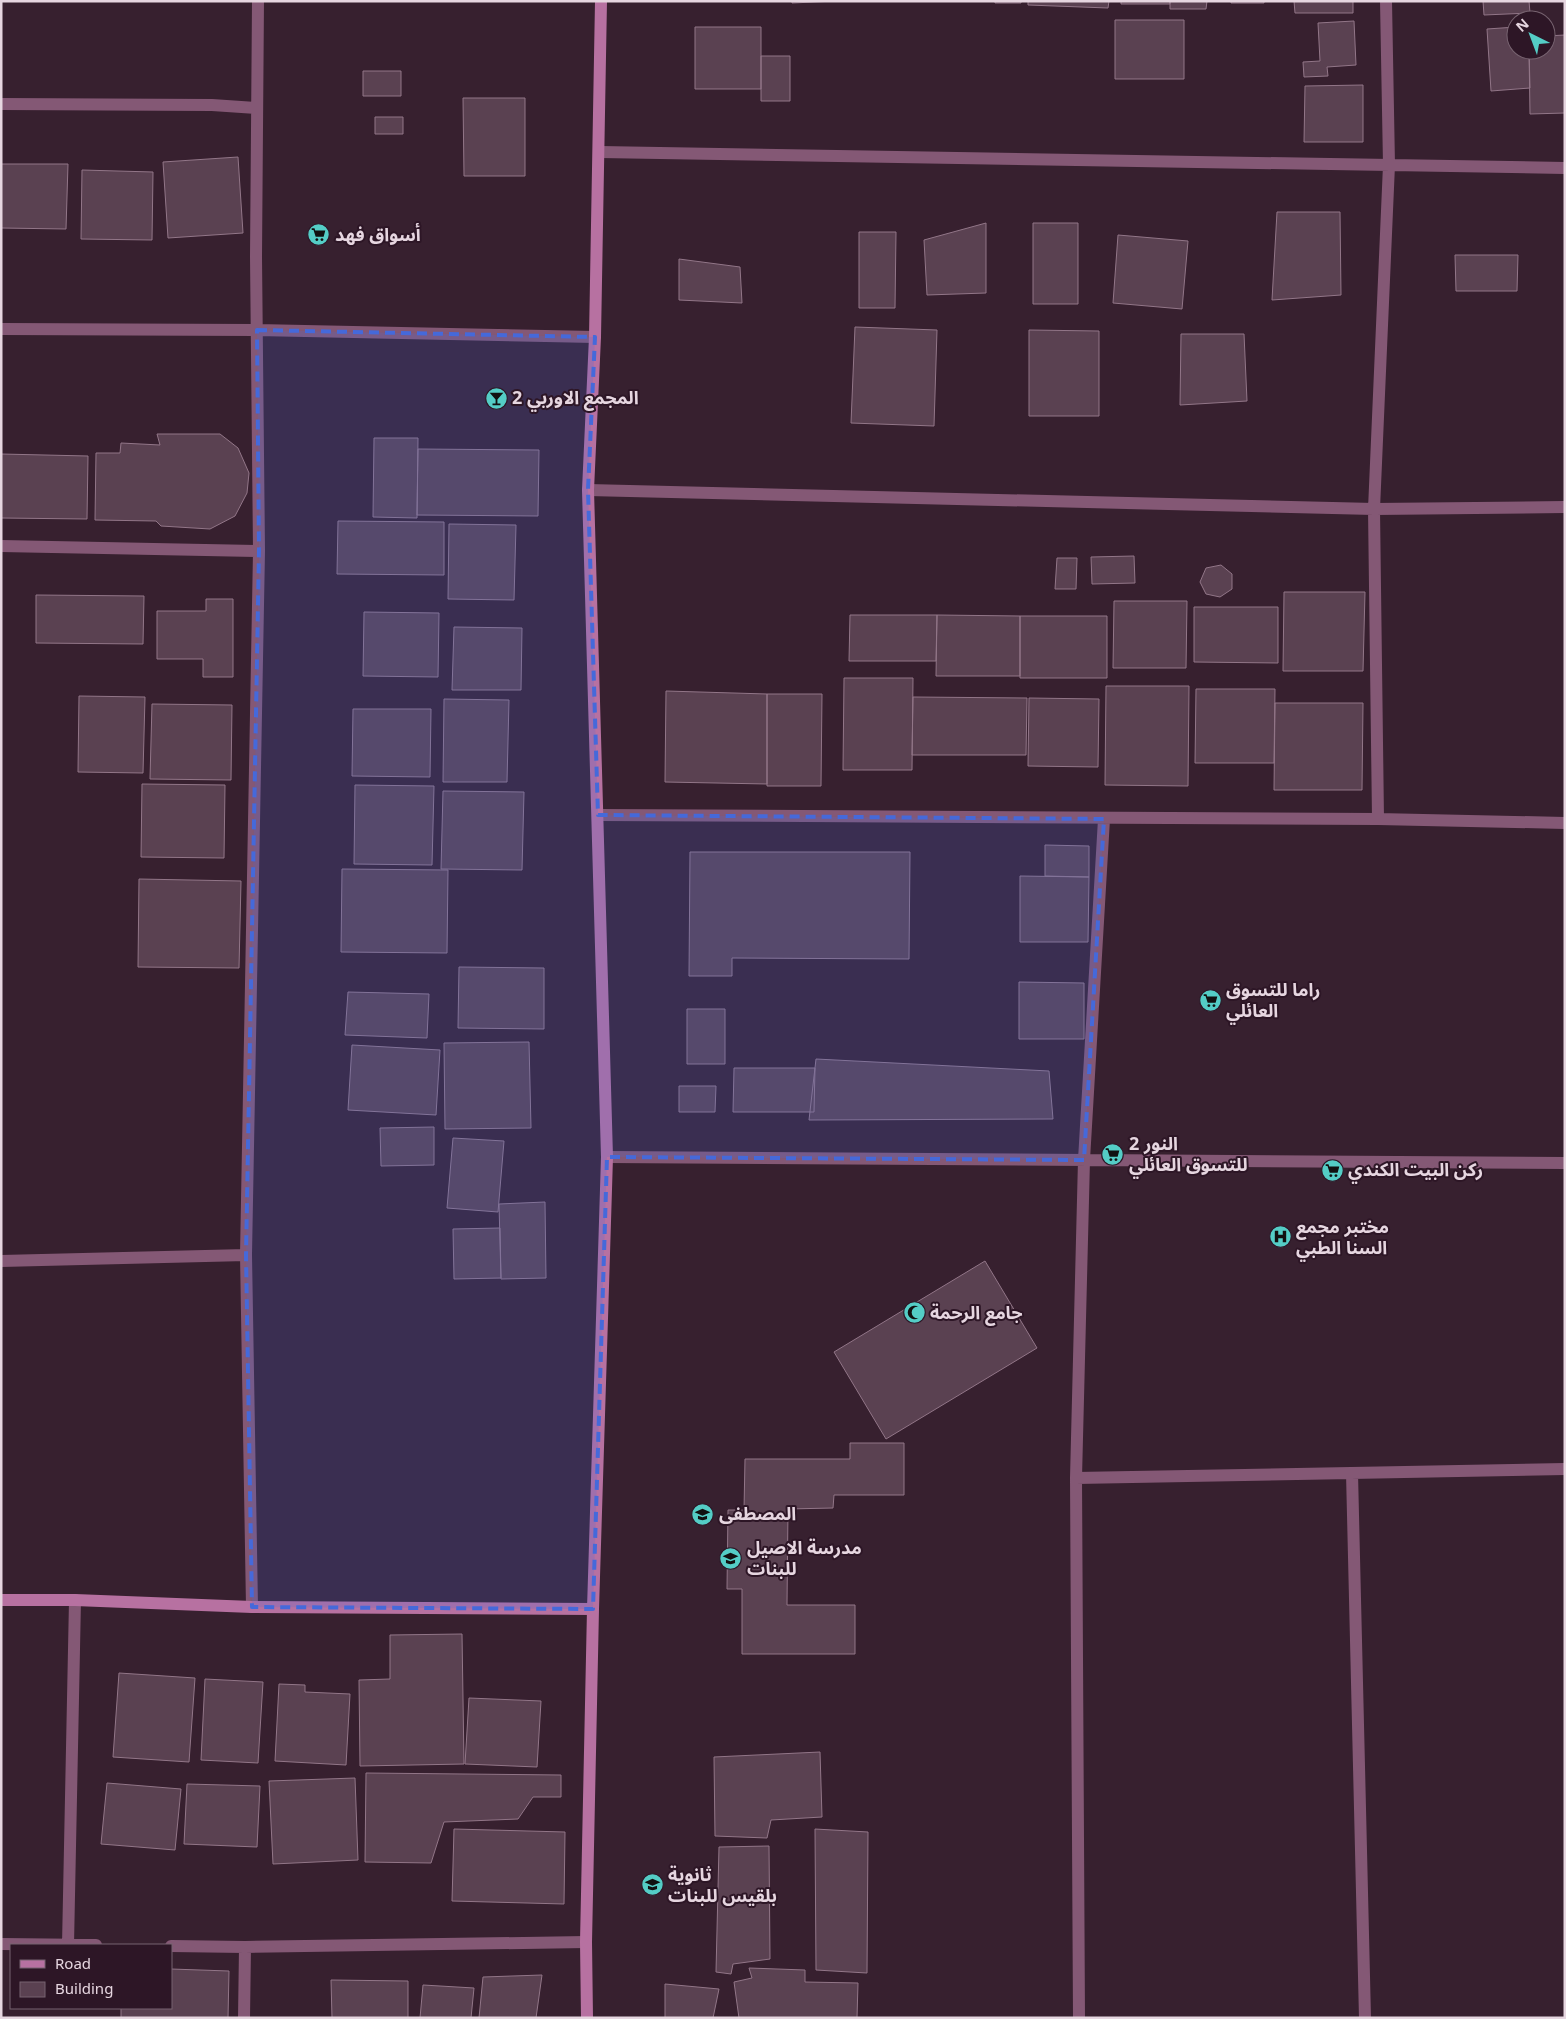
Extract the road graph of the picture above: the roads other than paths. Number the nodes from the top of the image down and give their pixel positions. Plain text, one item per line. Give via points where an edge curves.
1 (258, 1) edge
2 (601, 1) edge
3 (1386, 1) edge
4 (1, 104) edge
5 (257, 108) junction
6 (600, 152) junction
7 (1389, 165) junction
8 (1565, 168) edge
9 (1, 329) edge
10 (257, 330) junction
11 (596, 337) junction
12 (588, 490) junction
13 (1565, 507) edge
14 (1374, 509) junction
15 (1, 546) edge
16 (259, 551) junction
17 (598, 815) junction
18 (1104, 819) junction
19 (1378, 819) junction
20 (1565, 823) edge
21 (607, 1157) junction
22 (1084, 1160) junction
23 (1565, 1163) edge
24 (246, 1255) junction
25 (1, 1261) edge
26 (1565, 1469) edge
27 (1352, 1473) junction
28 (1076, 1478) junction
29 (1, 1600) edge
30 (75, 1600) junction
31 (252, 1607) junction
32 (593, 1609) junction
33 (586, 1942) junction
34 (68, 1944) edge
35 (172, 1946) edge
36 (245, 1947) junction
37 (244, 2018) edge
38 (587, 2018) edge
39 (1079, 2018) edge
40 (1366, 2018) edge

1 - 5 street
2 - 6 street
3 - 7 street
4 - 5 street
5 - 10 street
6 - 7 street
6 - 11 street
7 - 8 street
7 - 14 street
9 - 10 street
10 - 11 street
10 - 16 street
11 - 12 street
12 - 14 street
12 - 17 street
13 - 14 street
14 - 19 street
15 - 16 street
16 - 24 street
17 - 18 street
17 - 21 street
18 - 19 street
18 - 22 street
19 - 20 street
21 - 22 street
21 - 32 street
22 - 23 street
22 - 28 street
24 - 25 street
24 - 31 street
26 - 27 street
27 - 28 street
27 - 40 street
28 - 39 street
29 - 30 street
30 - 31 street
30 - 34 street
31 - 32 street
32 - 33 street
33 - 36 street
33 - 38 street
35 - 36 street
36 - 37 street

